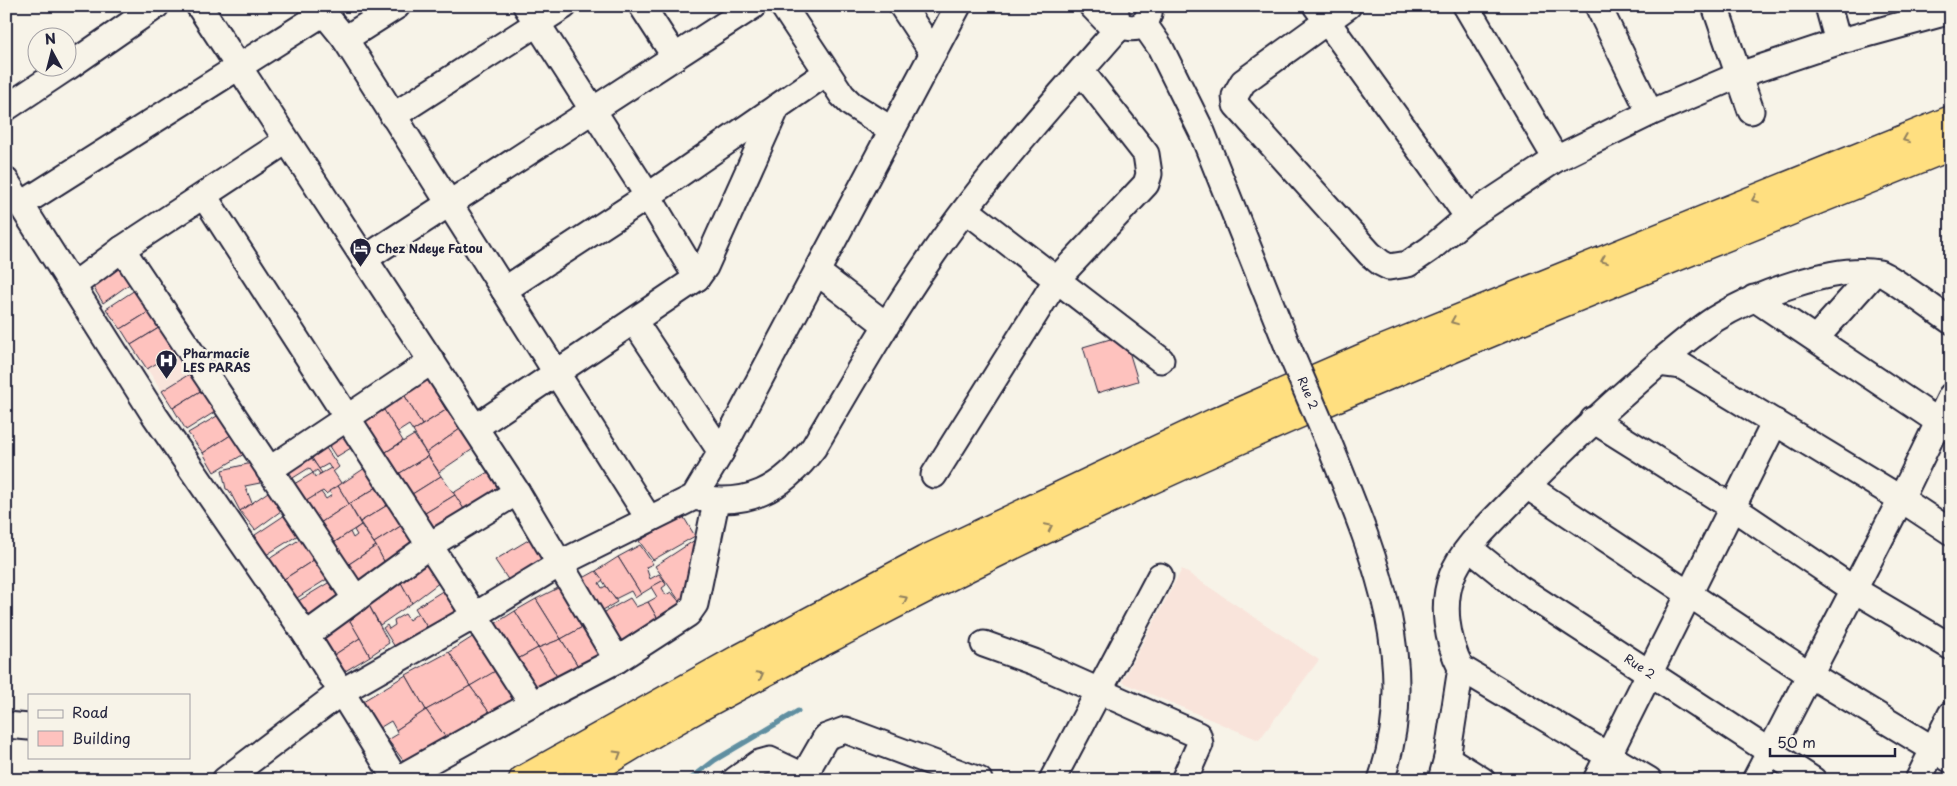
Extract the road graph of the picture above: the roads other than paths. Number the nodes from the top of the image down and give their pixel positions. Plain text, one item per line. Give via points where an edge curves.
1 (156, 6) edge
2 (198, 6) edge
3 (396, 6) edge
4 (564, 6) edge
5 (642, 6) edge
6 (753, 6) edge
7 (783, 6) edge
8 (902, 6) edge
9 (958, 6) edge
10 (1092, 6) edge
11 (1348, 6) edge
12 (1466, 6) edge
13 (1598, 6) edge
14 (1715, 6) edge
15 (1828, 6) edge
16 (1950, 10) edge
17 (1322, 13) edge
18 (532, 15) edge
19 (1129, 18) edge
20 (345, 39) junction
21 (1838, 42) junction
22 (933, 53) junction
23 (675, 57) junction
24 (78, 59) edge
25 (237, 68) junction
26 (1081, 71) junction
27 (826, 73) junction
28 (1739, 75) junction
29 (51, 78) edge
30 (778, 107) junction
31 (6, 108) edge
32 (593, 110) junction
33 (1751, 111) dead end
34 (1650, 113) junction
35 (394, 116) junction
36 (1951, 120) edge
37 (892, 130) junction
38 (286, 141) junction
39 (1951, 146) edge
40 (1556, 159) junction
41 (6, 181) edge
42 (204, 196) junction
43 (648, 196) junction
44 (449, 203) junction
45 (22, 204) junction
46 (966, 210) junction
47 (1468, 217) junction
48 (122, 249) junction
49 (364, 259) junction
50 (817, 272) junction
51 (1874, 273) junction
52 (697, 278) junction
53 (1057, 279) junction
54 (74, 285) junction
55 (504, 290) junction
56 (1754, 298) junction
57 (634, 321) junction
58 (1951, 321) edge
59 (886, 325) junction
60 (1816, 338) junction
61 (1161, 360) dead end
62 (432, 361) junction
63 (1658, 363) junction
64 (556, 373) junction
65 (1951, 396) edge
66 (349, 419) junction
67 (1593, 420) junction
68 (1775, 422) junction
69 (1944, 426) edge
70 (476, 427) junction
71 (721, 452) junction
72 (269, 470) junction
73 (934, 474) dead end
74 (1527, 486) junction
75 (518, 492) junction
76 (705, 499) junction
77 (1901, 499) junction
78 (1732, 507) junction
79 (649, 519) junction
80 (1951, 532) edge
81 (430, 545) junction
82 (1469, 548) junction
83 (561, 563) junction
84 (1160, 576) dead end
85 (1853, 589) junction
86 (1689, 595) junction
87 (356, 599) junction
88 (474, 616) junction
89 (306, 635) junction
90 (984, 644) dead end
91 (1951, 647) edge
92 (617, 660) junction
93 (1461, 668) junction
94 (1650, 673) junction
95 (1809, 674) junction
96 (340, 692) junction
97 (1100, 692) junction
98 (532, 704) junction
99 (1951, 714) edge
100 (6, 725) edge
101 (28, 727) edge
102 (1768, 752) junction
103 (1609, 754) junction
104 (1942, 754) edge
105 (1444, 769) edge
106 (805, 778) edge
107 (1185, 779) edge
108 (225, 780) edge
109 (396, 780) edge
110 (523, 780) edge
111 (577, 780) edge
112 (734, 780) edge
113 (979, 780) edge
114 (1052, 780) edge
115 (1381, 780) edge
116 (1482, 780) edge
117 (1596, 780) edge
118 (1650, 780) edge
119 (1756, 780) edge
120 (1813, 780) edge
121 (1918, 780) edge

1 - 24 street
2 - 25 street
3 - 20 street
4 - 18 street
5 - 23 street
6 - 23 street
7 - 27 street
8 - 22 street
9 - 22 street
10 - 19 street, Rue 2
11 - 17 street
12 - 40 street
13 - 34 street
14 - 28 street
15 - 21 street
16 - 21 street
17 - 47 street
17 - 47 street via 1243,82 1235,96 1236,105 1380,263 1389,266 1408,264
18 - 32 street
18 - 35 street
19 - 26 street
19 - 115 street, Rue 2, bridge via 1160,47 1202,132 1382,581 1392,632 1396,684 1394,724
20 - 25 street via 328,18 319,16
20 - 35 street
21 - 28 street
22 - 37 street
23 - 32 street
25 - 38 street
25 - 45 street
26 - 46 street
26 - 53 street via 1146,154 1149,174 1137,196
27 - 30 street
27 - 37 street via 851,104
28 - 33 street
28 - 34 street
29 - 31 street
30 - 43 street
30 - 52 street via 705,267
32 - 43 street
32 - 44 street
34 - 40 street
35 - 44 street
36 -> 110 highway via 1381,351 1216,422 925,560 737,660
37 - 50 street
38 - 42 street
38 - 49 street
111 -> 39 highway via 675,720 945,577 1067,518 1347,391
40 - 47 street
41 - 45 street
42 - 48 street
42 - 66 street
43 - 52 street
43 - 55 street
44 - 49 street
44 - 55 street
45 - 54 street
46 - 53 street
46 - 59 street
48 - 54 street
48 - 72 street
49 - 62 street
50 - 59 street
50 - 71 street
51 - 56 street via 1851,271 1808,280
51 - 58 street via 1883,275
51 - 60 street
52 - 57 street
53 - 61 street
53 - 73 street
54 - 89 street via 155,416
55 - 64 street
56 - 60 street
56 - 63 street via 1714,320
57 - 64 street
57 - 71 street
59 - 76 street via 802,464 771,489 738,500
60 - 69 street
62 - 66 street
62 - 70 street
63 - 67 street
63 - 68 street via 1682,366
64 - 70 street
64 - 79 street
65 - 69 street
66 - 72 street
66 - 81 street
67 - 74 street
67 - 78 street
68 - 77 street
68 - 78 street
69 - 77 street
70 - 75 street
71 - 76 street
72 - 87 street
74 - 82 street
74 - 86 street
75 - 81 street
75 - 83 street
76 - 79 street
76 - 92 street via 692,610
77 - 80 street
77 - 85 street
78 - 85 street
78 - 86 street
79 - 83 street
81 - 87 street
81 - 88 street
82 - 93 street via 1452,575 1446,597 1453,653
82 - 94 street, Rue 2 via 1518,588
83 - 88 street
83 - 92 street
84 - 97 street
85 - 91 street
85 - 95 street
86 - 94 street
86 - 95 street
87 - 89 street
88 - 96 street
88 - 98 street
89 - 96 street
90 - 97 street
92 - 98 street
93 - 103 street
93 - 105 street
94 - 102 street, Rue 2
94 - 103 street
95 - 102 street
95 - 104 street
96 - 108 street
96 - 109 street
97 - 107 street via 1198,735 1200,744
97 - 114 street
98 - 109 street
99 - 104 street
100 - 101 street
102 - 119 street
102 - 120 street, Rue 2
103 - 117 street
103 - 118 street
104 - 121 street
105 - 116 street
106 - 112 street via 770,760 759,763
106 - 113 street via 826,737 845,730

